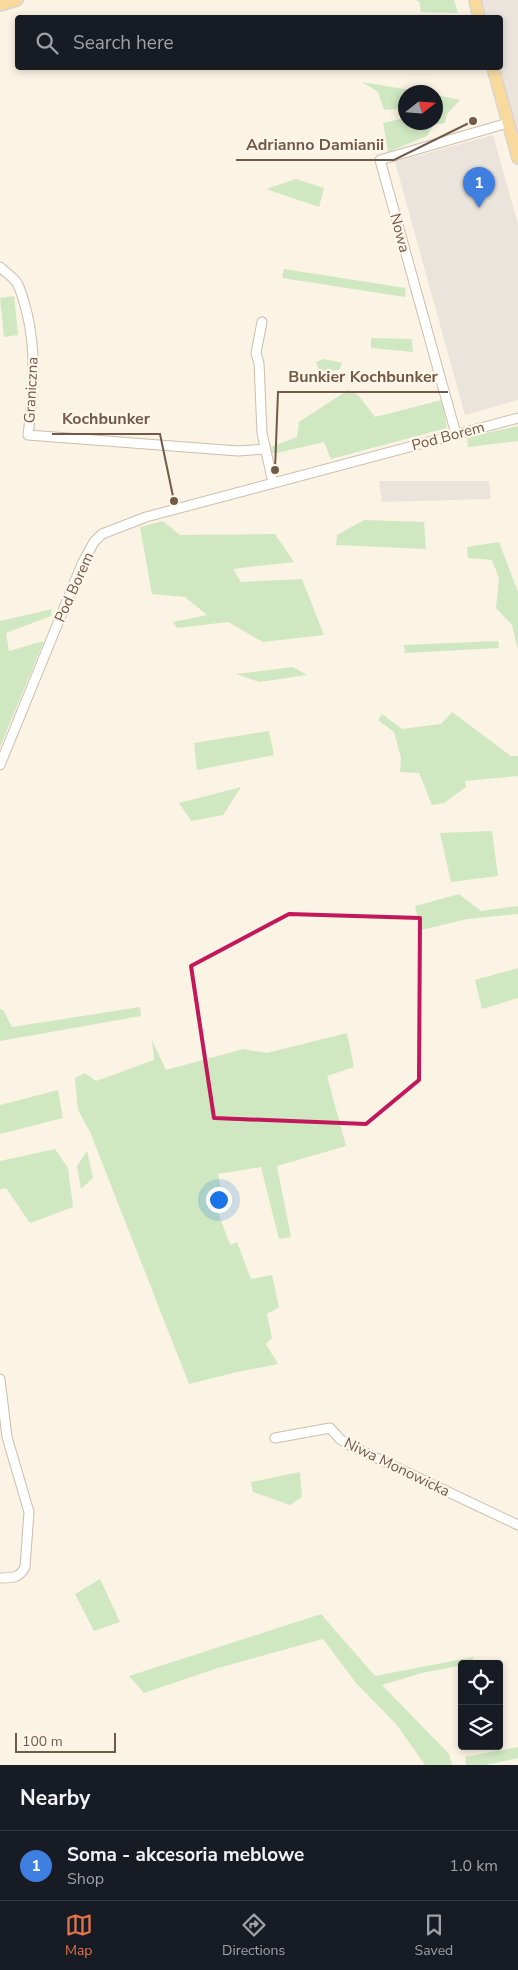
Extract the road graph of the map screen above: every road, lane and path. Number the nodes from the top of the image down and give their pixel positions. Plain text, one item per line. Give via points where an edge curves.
1 (16, 0) edge
2 (474, 0) edge
3 (0, 5) edge
4 (478, 15) edge
5 (494, 70) edge
6 (508, 123) junction
7 (518, 158) edge
8 (0, 267) edge
9 (262, 322) dead end
10 (518, 418) edge
11 (456, 434) junction
12 (265, 449) junction
13 (273, 483) junction
14 (0, 764) edge
15 (0, 1379) edge
16 (275, 1438) dead end
17 (518, 1524) edge
18 (0, 1578) edge

1 - 3 main road
2 - 4 main road
5 - 6 main road
6 - 7 main road
6 - 11 street, Nowa via 380,160
8 - 12 street, Graniczna via 16,282 30,324 35,379 28,436 238,451
9 - 12 street via 256,353
10 - 11 street, Pod Borem
11 - 13 street, Pod Borem
12 - 13 street
13 - 14 street, Pod Borem via 146,517 102,534 94,542
15 - 18 street via 7,1437 29,1512 22,1574
16 - 17 street, Niwa Monowicka via 330,1428 349,1445

